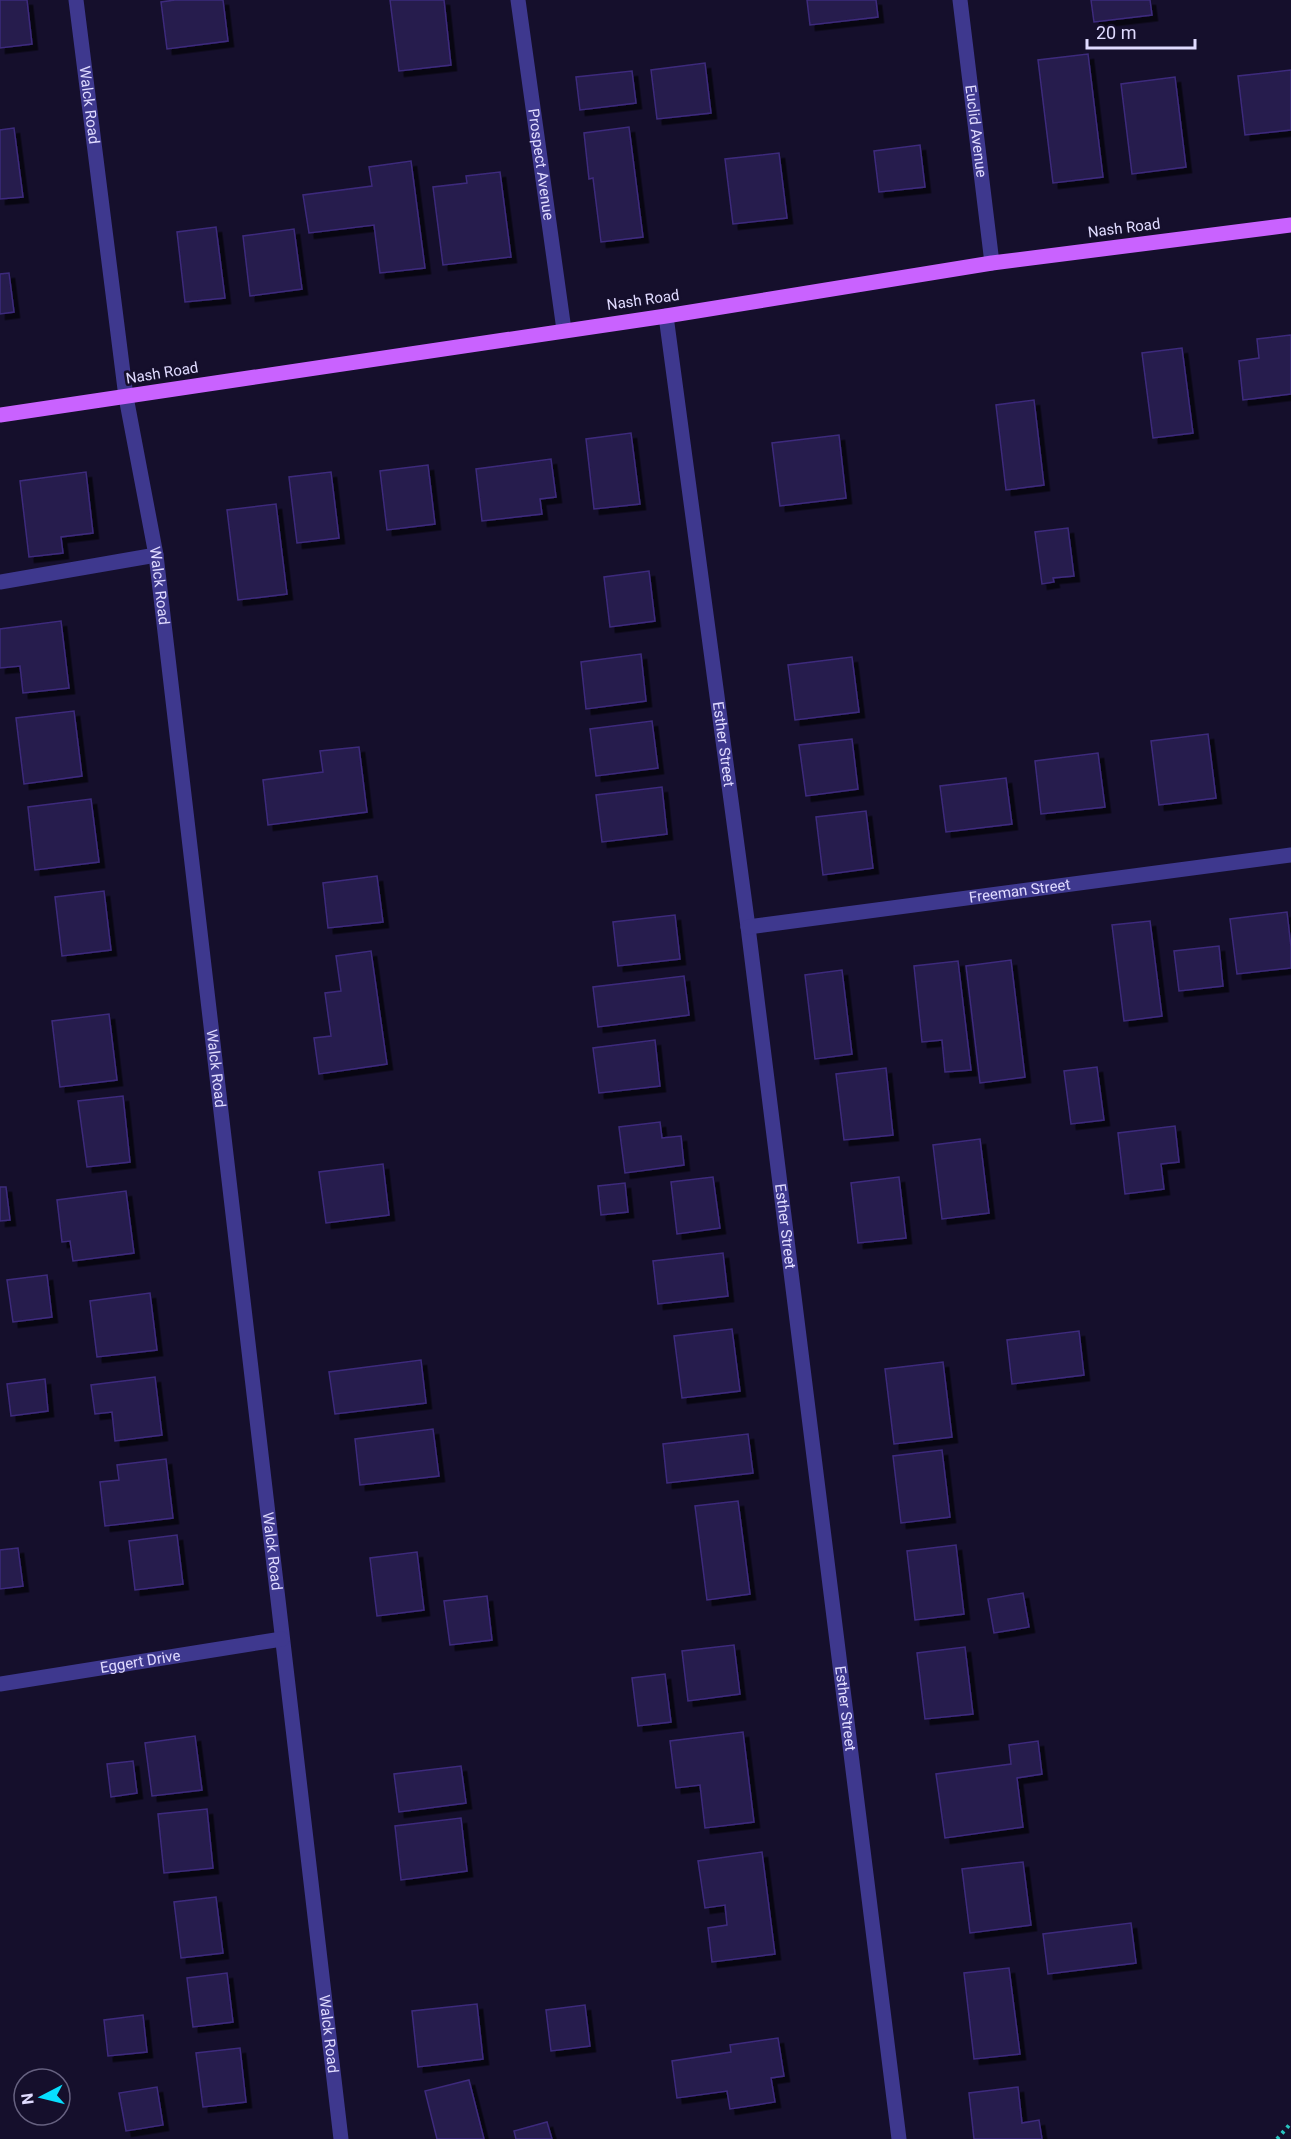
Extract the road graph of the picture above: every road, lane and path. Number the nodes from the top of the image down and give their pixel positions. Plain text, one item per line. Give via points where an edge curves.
1 (76, 0) edge
2 (518, 0) edge
3 (960, 0) edge
4 (1291, 225) edge
5 (993, 263) junction
6 (666, 316) junction
7 (564, 330) junction
8 (126, 397) junction
9 (0, 415) edge
10 (156, 555) junction
11 (0, 582) edge
12 (1291, 855) edge
13 (748, 927) junction
14 (282, 1639) junction
15 (0, 1684) edge
16 (1291, 2123) edge
17 (341, 2139) edge
18 (898, 2139) edge
19 (1277, 2139) edge

1 - 8 street, Walck Road
2 - 7 street, Prospect Avenue
3 - 5 street, Euclid Avenue
4 - 5 main road, Nash Road
5 - 6 main road, Nash Road
6 - 7 main road, Nash Road
6 - 13 street, Esther Street
7 - 8 main road, Nash Road
8 - 9 main road, Nash Road
8 - 10 street, Walck Road
10 - 11 street
10 - 14 street, Walck Road
12 - 13 street, Freeman Street
13 - 18 street, Esther Street
14 - 15 street, Eggert Drive
14 - 17 street, Walck Road
16 - 19 path

